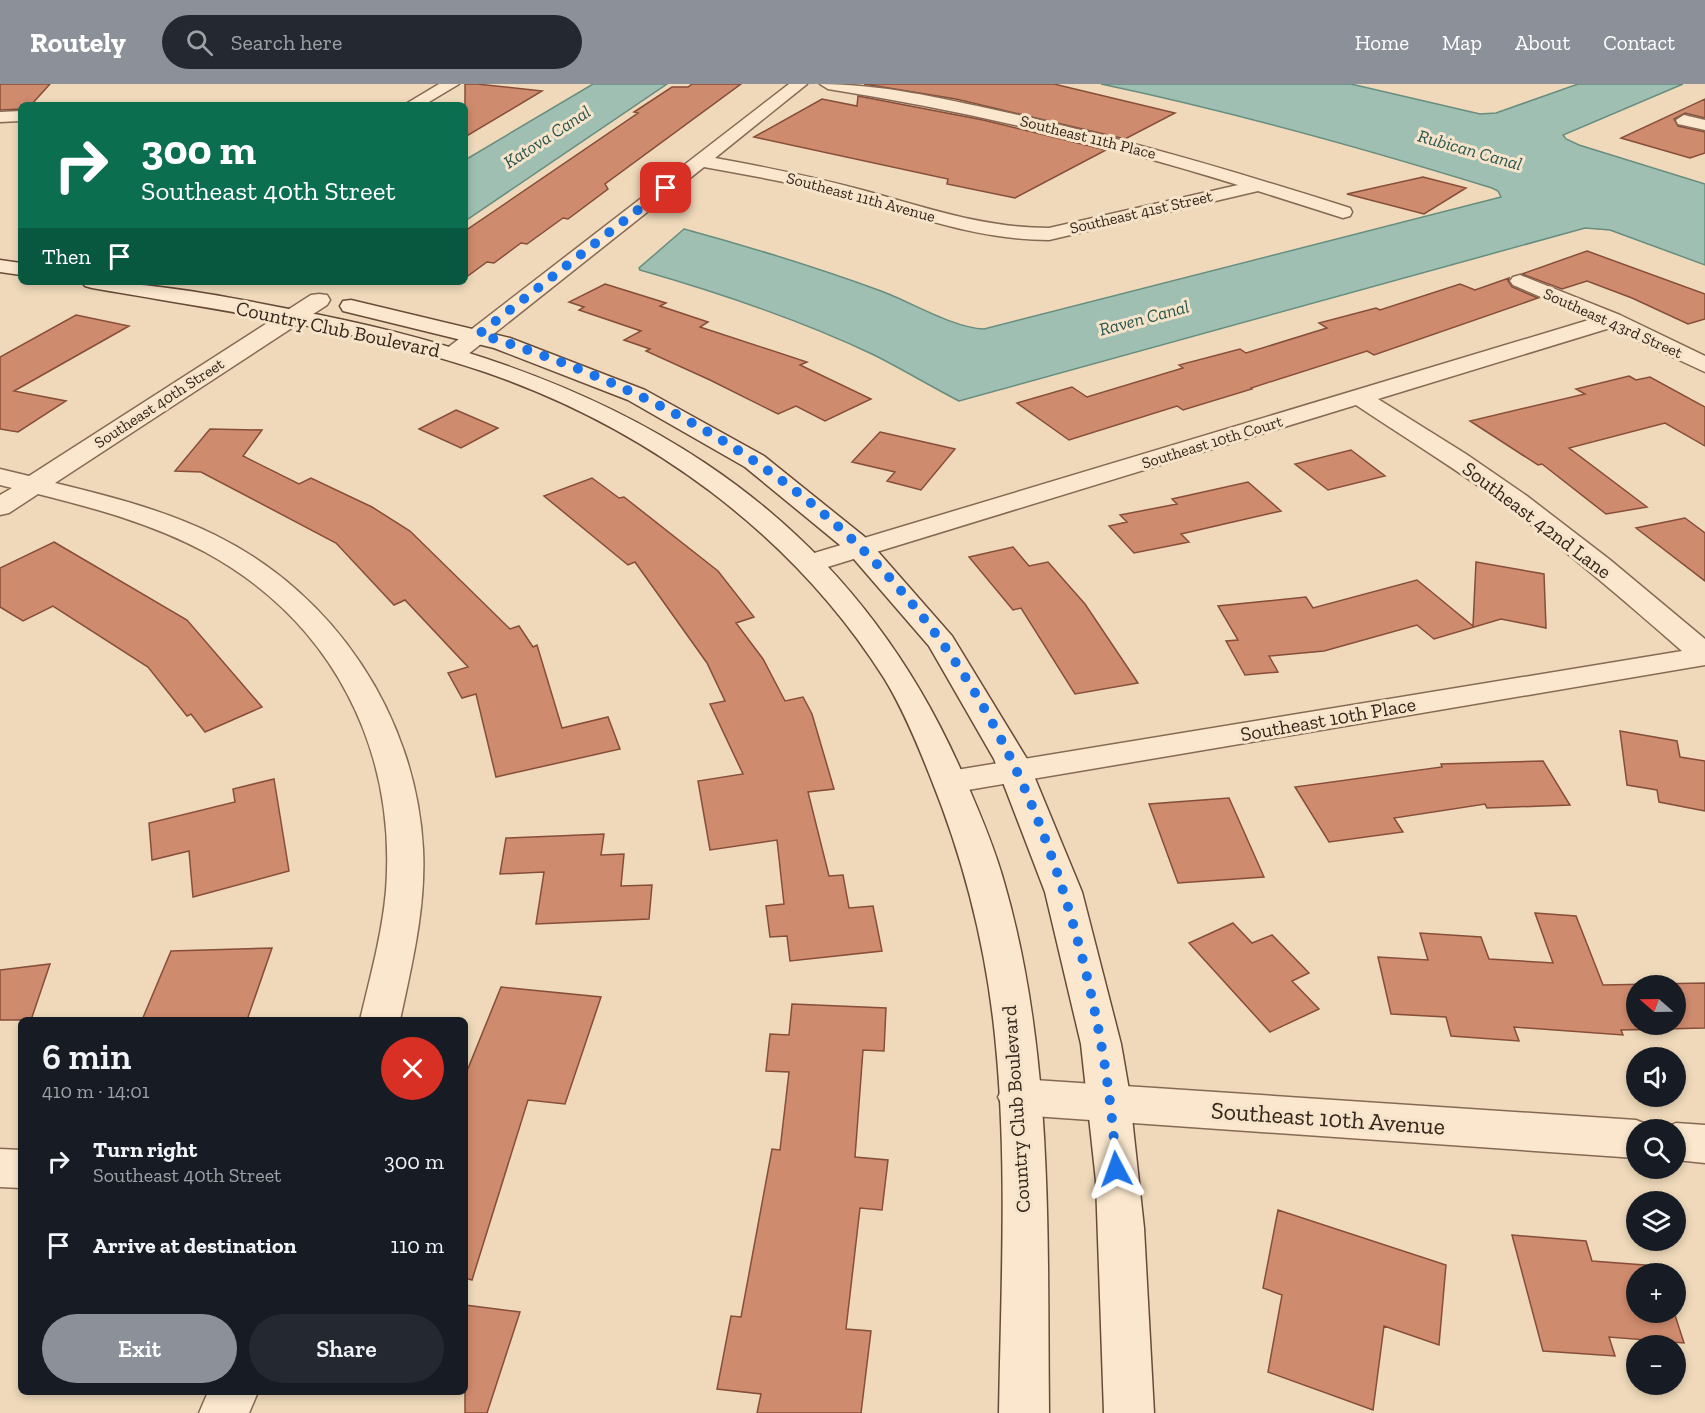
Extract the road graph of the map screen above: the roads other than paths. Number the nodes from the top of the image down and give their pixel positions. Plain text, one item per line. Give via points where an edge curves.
1 (451, 84) edge
2 (799, 84) edge
3 (828, 84) edge
4 (418, 102) edge
5 (18, 116) edge
6 (0, 117) edge
7 (1684, 120) dead end
8 (1705, 125) edge
9 (701, 161) junction
10 (1260, 184) junction
11 (1343, 212) dead end
12 (1022, 236) joint
13 (0, 266) edge
14 (18, 269) edge
15 (1520, 281) dead end
16 (109, 285) edge
17 (234, 285) edge
18 (319, 300) junction
19 (291, 318) junction
20 (1612, 320) junction
21 (479, 334) junction
22 (454, 354) junction
23 (1705, 365) edge
24 (1359, 397) junction
25 (0, 477) edge
26 (33, 485) junction
27 (0, 507) edge
28 (862, 548) junction
29 (811, 563) junction
30 (1705, 655) edge
31 (1017, 771) junction
32 (950, 782) junction
33 (381, 1017) edge
34 (1019, 1097) junction
35 (1110, 1103) junction
36 (1626, 1138) edge
37 (1686, 1143) edge
38 (1705, 1144) edge
39 (0, 1168) edge
40 (18, 1169) edge
41 (232, 1395) edge
42 (225, 1413) edge
43 (1024, 1413) edge
44 (1129, 1413) edge

1 - 4 street
2 - 9 street
3 - 10 street, Southeast 11th Place via 1050,127
5 - 6 street
7 - 8 street
9 - 12 street, Southeast 11th Avenue via 855,194 981,231
9 - 21 street
10 - 11 street, Southeast 11th Place
10 - 12 street, Southeast 41st Street via 1049,234
13 - 14 street
15 - 20 street, Southeast 43rd Street
16 - 19 street, Country Club Boulevard
17 - 18 street, Country Club Boulevard
18 - 19 street, Southeast 40th Street
18 - 21 street, Country Club Boulevard
19 - 22 street, Country Club Boulevard via 381,334
19 - 26 street, Southeast 40th Street
20 - 23 street, Southeast 43rd Street
20 - 24 street, Southeast 10th Court
21 - 22 street
21 - 28 street, Country Club Boulevard via 585,370 697,424 771,471
22 - 29 street, Country Club Boulevard via 550,389 661,445 732,492
24 - 28 street, Southeast 10th Court
24 - 30 street, Southeast 42nd Lane via 1529,510
25 - 26 street
26 - 27 street, Southeast 40th Street
26 - 33 street via 160,522 234,556 318,626 345,659 385,736 398,783 404,834 404,890 396,953
28 - 29 street, Southeast 10th Court
28 - 31 street, Country Club Boulevard via 912,602 957,662
29 - 32 street, Country Club Boulevard via 844,600 900,679
30 - 31 street, Southeast 10th Place
31 - 32 street, Southeast 10th Place
31 - 35 street, Country Club Boulevard via 1050,849 1078,939
32 - 34 street, Country Club Boulevard via 968,824 990,898 1015,1035
34 - 35 street, Southeast 10th Avenue
34 - 43 street, Country Club Boulevard via 1025,1166
35 - 36 street, Southeast 10th Avenue
35 - 44 street, Country Club Boulevard
37 - 38 street
39 - 40 street
41 - 42 street

